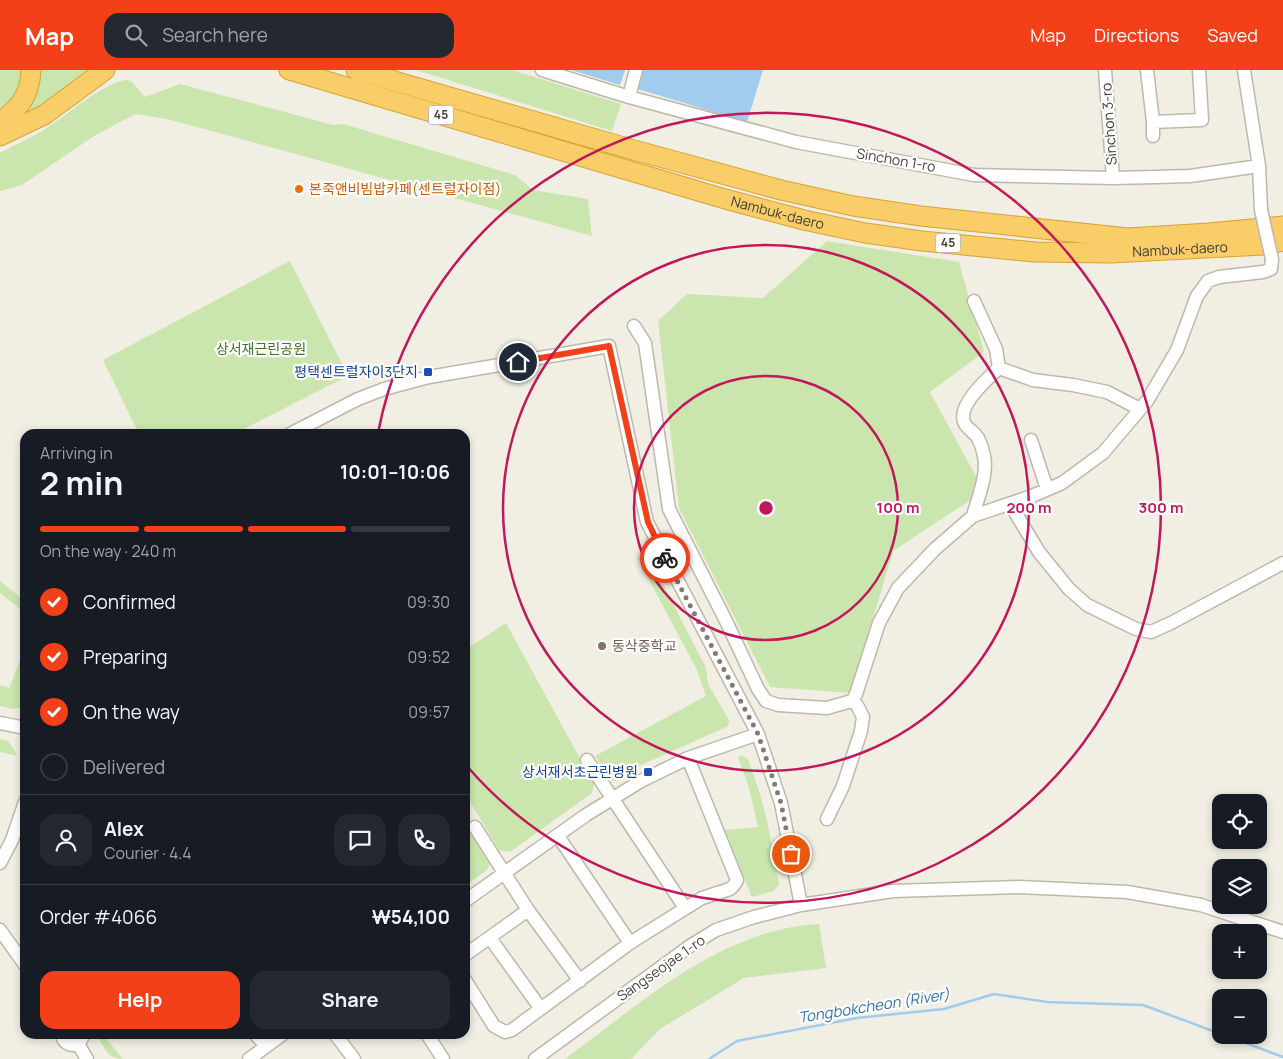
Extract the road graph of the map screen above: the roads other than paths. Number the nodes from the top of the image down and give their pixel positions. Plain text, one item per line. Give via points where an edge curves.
1 (31, 70) edge
2 (105, 70) edge
3 (289, 70) edge
4 (356, 70) edge
5 (542, 70) edge
6 (636, 70) edge
7 (1105, 70) edge
8 (1147, 70) edge
9 (1200, 70) edge
10 (1244, 70) edge
11 (629, 97) junction
12 (0, 122) edge
13 (1152, 122) junction
14 (0, 136) edge
15 (1153, 136) dead end
16 (1259, 166) junction
17 (1113, 178) junction
18 (1283, 217) edge
19 (1283, 226) edge
20 (1169, 235) junction
21 (1283, 241) edge
22 (1188, 249) junction
23 (1278, 256) edge
24 (974, 301) dead end
25 (634, 326) dead end
26 (999, 368) junction
27 (1140, 410) junction
28 (300, 429) edge
29 (1030, 440) dead end
30 (1047, 489) junction
31 (1010, 504) junction
32 (973, 516) junction
33 (1283, 563) edge
34 (853, 700) junction
35 (0, 723) edge
36 (20, 727) edge
37 (758, 734) junction
38 (688, 758) junction
39 (587, 760) dead end
40 (612, 798) junction
41 (20, 817) edge
42 (827, 819) dead end
43 (475, 827) dead end
44 (558, 836) junction
45 (0, 863) edge
46 (503, 873) junction
47 (470, 897) edge
48 (801, 905) junction
49 (685, 908) junction
50 (528, 910) junction
51 (0, 930) edge
52 (1283, 932) edge
53 (490, 938) junction
54 (630, 943) junction
55 (470, 952) edge
56 (20, 958) edge
57 (580, 981) junction
58 (470, 988) edge
59 (541, 1009) junction
60 (64, 1039) edge
61 (80, 1039) edge
62 (260, 1039) edge
63 (276, 1039) edge
64 (340, 1039) edge
65 (430, 1039) edge
66 (266, 1046) junction
67 (87, 1059) edge
68 (249, 1059) edge
69 (354, 1059) edge
70 (443, 1059) edge
71 (535, 1059) edge

1 - 12 highway via 22,102
2 - 14 highway via 44,115
3 - 22 highway, Nambuk-daero / 45 via 725,199 865,233 1035,252
4 - 20 highway, Nambuk-daero / 45 via 634,150 853,206 1128,238
5 - 11 street, Sinchon 1-ro
6 - 11 street
7 - 17 street, Sinchon 3-ro
8 - 13 street
9 - 13 street via 1203,125
10 - 16 street
11 - 17 street, Sinchon 1-ro via 796,142 974,175
13 - 15 street
16 - 17 street, Sinchon 1-ro via 1190,176
16 - 23 street, bridge via 1261,210
18 - 20 highway via 1184,229
19 - 20 highway, Nambuk-daero / 45
21 - 22 highway, Nambuk-daero / 45
22 - 23 highway via 1240,257
23 - 27 street via 1271,269 1263,272 1208,281 1197,296 1177,350
24 - 26 street via 996,349
25 - 34 street via 645,343 668,509 758,689 766,702 778,705 827,708
26 - 27 street via 1033,380 1107,392
26 - 32 street via 974,392 964,409 965,424 978,437 984,455 985,472
27 - 30 street via 1103,453 1062,483
28 - 37 street via 358,399 402,384 609,346 648,522
29 - 30 street
30 - 31 street
31 - 32 street
31 - 33 street via 1039,552 1069,589 1087,606 1136,629 1151,632
32 - 34 street via 935,549 898,588 879,624
34 - 42 street via 863,717 861,731 843,786
35 - 36 street
37 - 38 street
37 - 48 street via 781,803
38 - 40 street
38 - 49 street via 737,880 730,889 702,898
39 - 40 street
40 - 44 street
40 - 49 street
41 - 45 street
43 - 46 street
44 - 46 street
44 - 54 street
46 - 47 street
46 - 50 street
48 - 52 street, Sangseojae 1-ro via 893,891 1019,887 1128,892 1201,905
48 - 71 street, Sangseojae 1-ro via 754,917 710,934
49 - 54 street
50 - 53 street
50 - 57 street
51 - 56 street
53 - 55 street
53 - 59 street
54 - 57 street
57 - 59 street
58 - 59 street via 494,1026 505,1032
60 - 61 street via 70,1045
61 - 67 street
62 - 66 street
63 - 66 street
64 - 69 street
65 - 70 street
66 - 68 street

